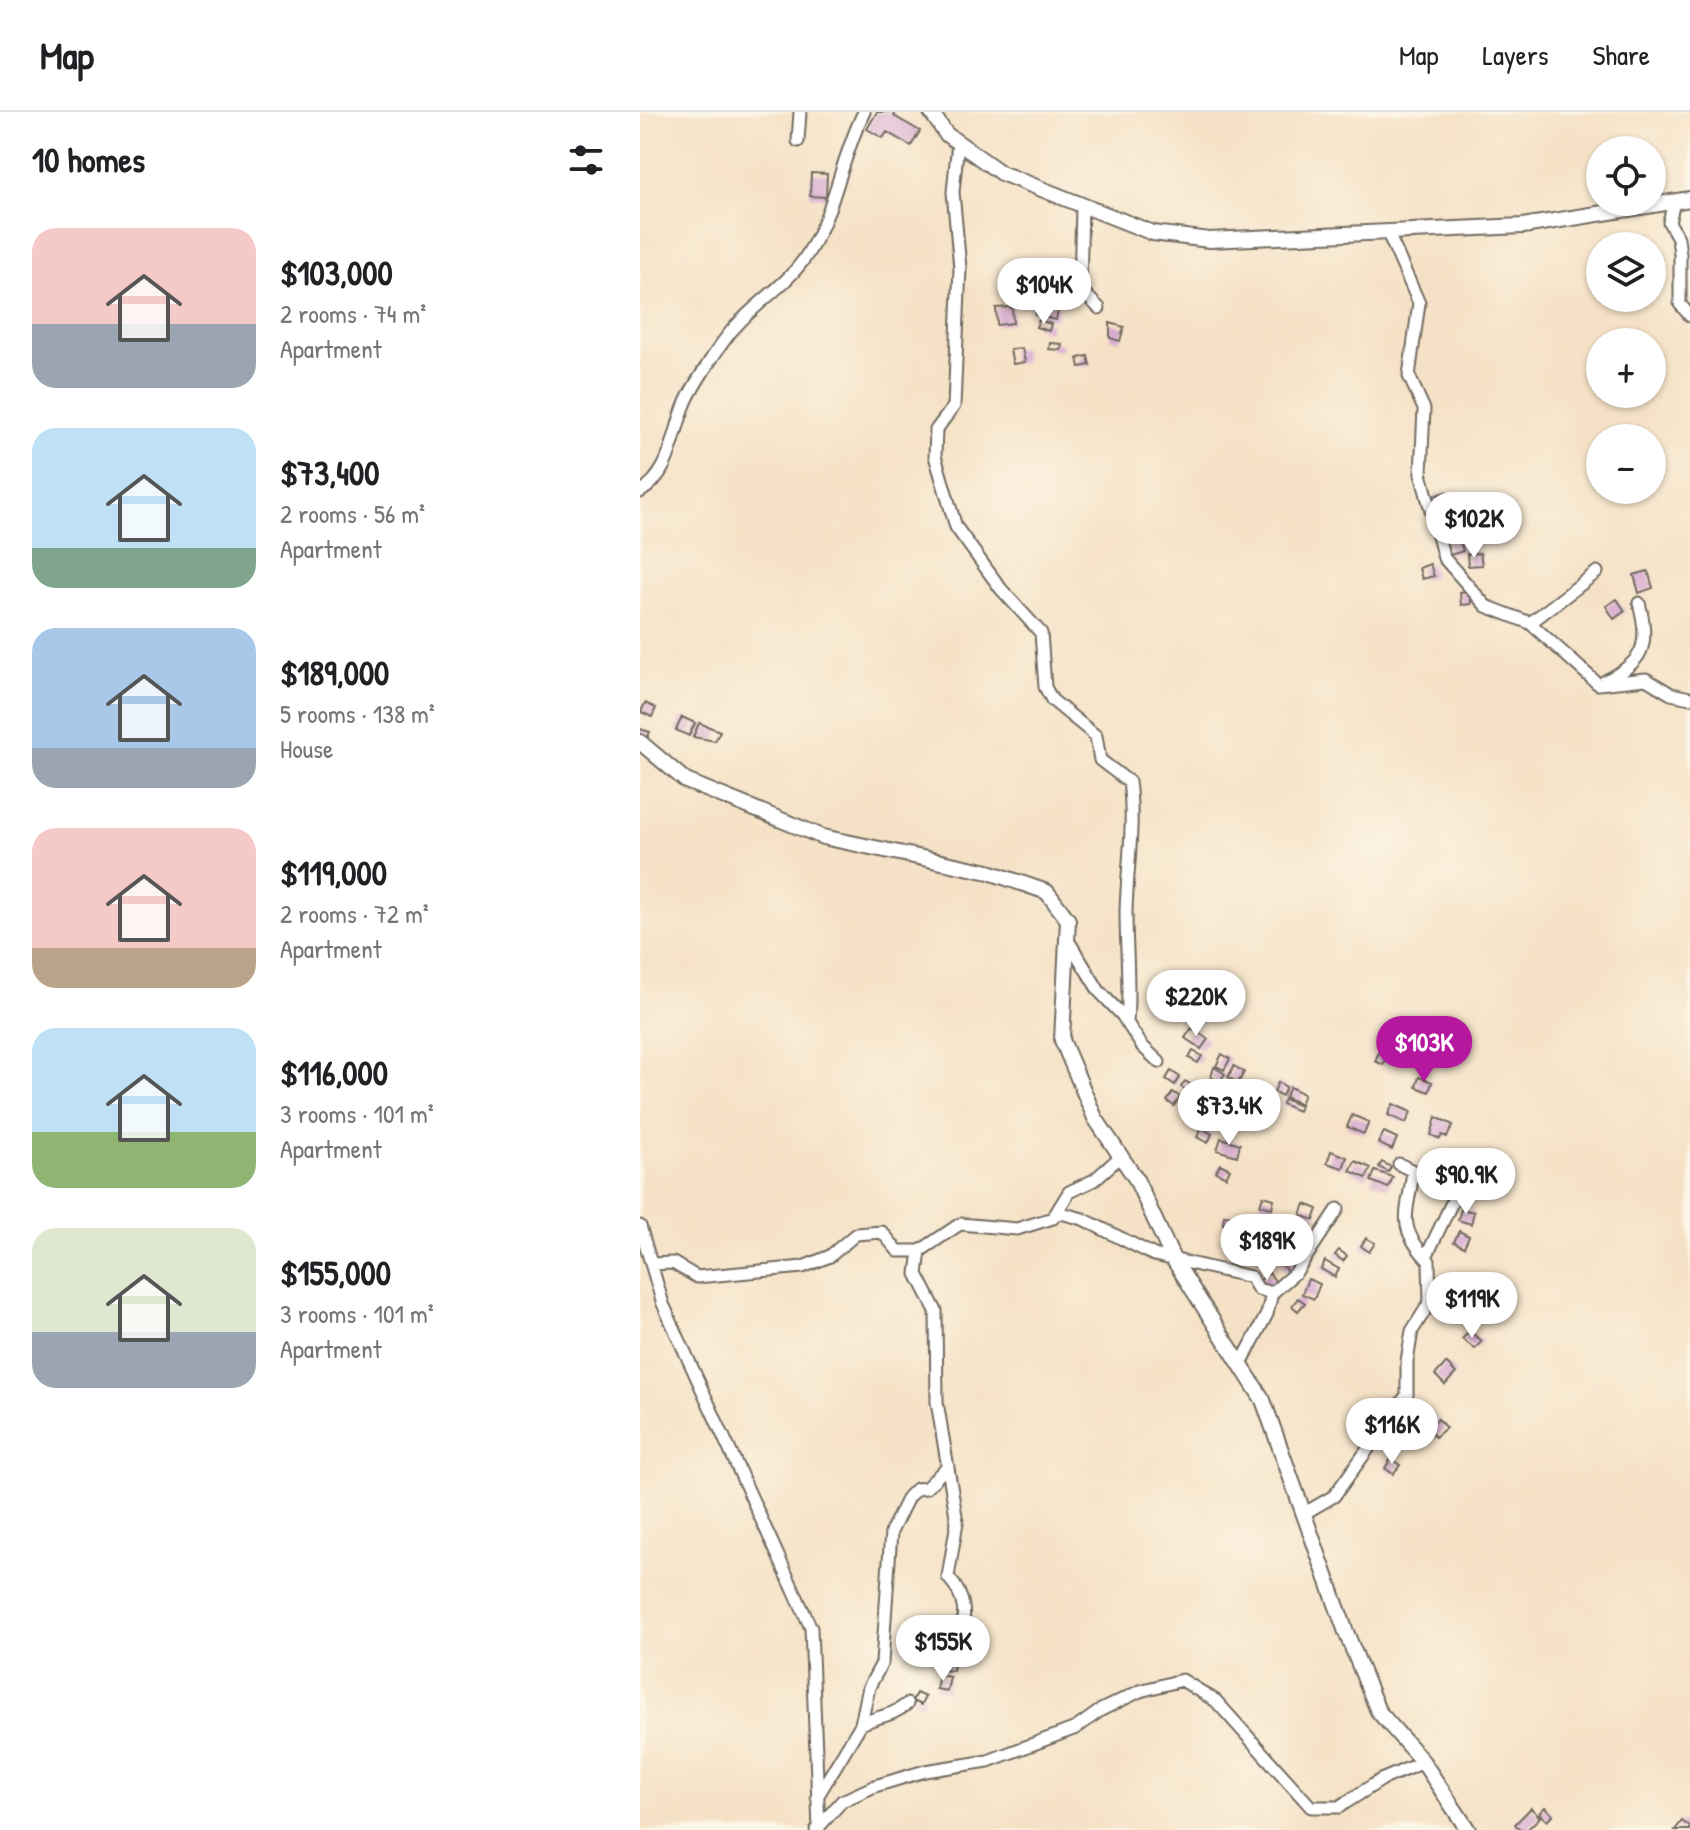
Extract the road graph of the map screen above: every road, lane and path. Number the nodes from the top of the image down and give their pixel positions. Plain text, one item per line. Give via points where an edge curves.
1 (800, 112) edge
2 (864, 112) edge
3 (931, 112) edge
4 (798, 141) dead end
5 (958, 142) junction
6 (1690, 199) edge
7 (1674, 202) junction
8 (1082, 205) junction
9 (1387, 231) junction
10 (1099, 308) dead end
11 (1690, 316) edge
12 (640, 492) edge
13 (1597, 572) dead end
14 (1639, 603) dead end
15 (1530, 623) junction
16 (1598, 684) junction
17 (1690, 698) edge
18 (640, 742) edge
19 (1068, 940) junction
20 (1127, 1023) junction
21 (1159, 1062) dead end
22 (1121, 1156) junction
23 (1399, 1164) dead end
24 (1456, 1194) dead end
25 (1338, 1209) dead end
26 (1057, 1212) junction
27 (640, 1229) edge
28 (920, 1251) junction
29 (1172, 1257) junction
30 (1426, 1257) junction
31 (651, 1264) junction
32 (1272, 1293) junction
33 (1241, 1364) junction
34 (948, 1466) junction
35 (1303, 1514) junction
36 (960, 1645) dead end
37 (907, 1704) dead end
38 (861, 1724) junction
39 (1423, 1762) junction
40 (817, 1797) junction
41 (818, 1829) edge
42 (1468, 1830) edge

1 - 4 street
2 - 12 street via 827,218 807,255 735,327 686,402 665,463
3 - 5 street
5 - 8 street via 1001,173
5 - 20 street via 953,192 960,268 954,406 936,430 935,456 956,527 1041,633 1045,687 1052,700 1096,736 1100,760 1129,782
6 - 7 street
7 - 9 street via 1523,226
7 - 11 street via 1669,222 1678,238 1680,304
8 - 9 street via 1153,233 1209,240
8 - 10 street via 1080,289
9 - 15 street via 1419,303 1409,376 1424,409 1421,474 1444,558 1486,606
13 - 15 street
14 - 16 street via 1647,633 1639,656 1626,671
15 - 16 street
16 - 17 street via 1646,679
18 - 19 street via 686,781 823,837 989,872 1047,892 1068,920
19 - 20 street via 1099,991
19 - 22 street via 1062,1040 1095,1118
20 - 21 street
22 - 26 street via 1094,1180 1069,1192
22 - 29 street
23 - 30 street via 1413,1171 1405,1209 1409,1240
24 - 30 street
25 - 32 street via 1296,1272
26 - 28 street via 1017,1229 960,1224
26 - 29 street via 1083,1219 1143,1251
27 - 31 street
28 - 31 street via 898,1251 882,1232 856,1234 830,1256 803,1267 697,1277 673,1263
28 - 34 street via 917,1274 936,1311 937,1402
29 - 32 street via 1251,1277 1258,1289
29 - 33 street
30 - 35 street via 1430,1302 1412,1331 1407,1395 1334,1496
31 - 40 street via 663,1304 811,1628
32 - 33 street
33 - 35 street via 1263,1400
34 - 36 street via 957,1522 948,1577 962,1593
34 - 38 street via 908,1497 891,1532 885,1649
35 - 39 street via 1378,1711
37 - 38 street via 895,1715
38 - 40 street
39 - 41 street via 1339,1807 1311,1807 1216,1701 1182,1680 1140,1691 1076,1728 988,1761 875,1786 842,1801
39 - 42 street
40 - 41 street

